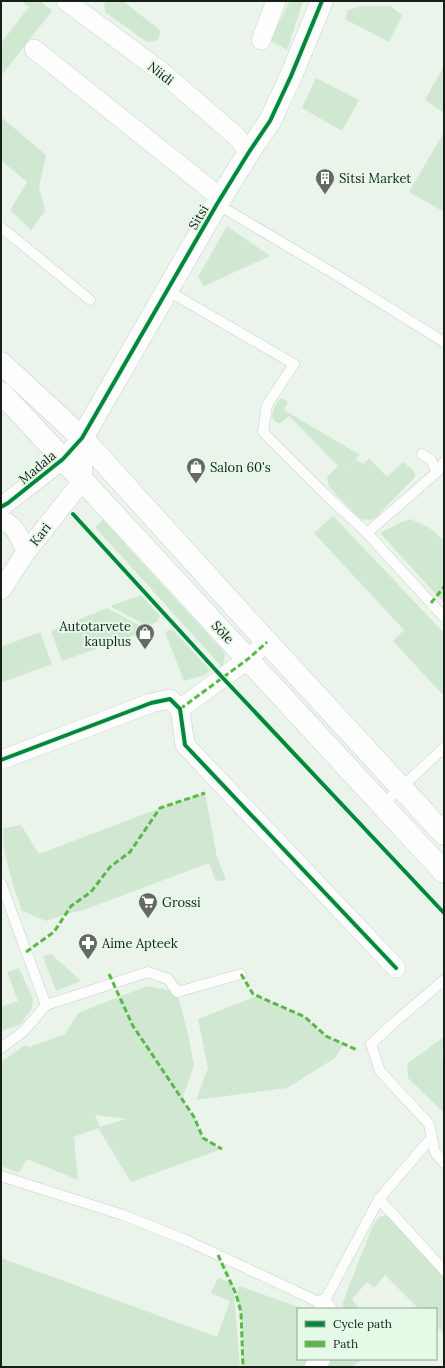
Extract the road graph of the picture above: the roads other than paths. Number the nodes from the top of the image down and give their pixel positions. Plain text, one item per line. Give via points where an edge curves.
1 (66, 1) edge
2 (276, 1) edge
3 (322, 1) edge
4 (261, 40) dead end
5 (34, 49) dead end
6 (249, 152) junction
7 (219, 201) junction
8 (1, 227) edge
9 (168, 290) junction
10 (90, 300) dead end
11 (444, 342) edge
12 (1, 363) edge
13 (1, 394) edge
14 (82, 438) junction
15 (422, 454) dead end
16 (63, 458) junction
17 (444, 462) edge
18 (437, 472) junction
19 (82, 480) junction
20 (1, 507) edge
21 (1, 520) edge
22 (367, 533) junction
23 (26, 552) junction
24 (1, 590) edge
25 (444, 617) edge
26 (267, 642) junction
27 (248, 659) junction
28 (180, 709) junction
29 (444, 748) edge
30 (1, 760) edge
31 (400, 787) junction
32 (382, 805) junction
33 (444, 834) edge
34 (444, 872) edge
35 (1, 883) edge
36 (396, 968) dead end
37 (241, 974) dead end
38 (444, 980) edge
39 (46, 1005) junction
40 (1, 1048) edge
41 (432, 1137) junction
42 (444, 1163) edge
43 (1, 1176) edge
44 (379, 1199) junction
45 (444, 1270) edge
46 (325, 1306) edge

1 - 6 street, Niidi via 162,72 236,136
2 - 4 street
3 - 6 main road, Sitsi via 270,121
5 - 7 street
6 - 7 main road, Sitsi
7 - 9 main road, Sitsi
7 - 11 lane
8 - 10 lane
9 - 14 main road, Sitsi
9 - 22 lane via 294,364 267,405 263,432
12 - 14 main road, Sõle
13 - 16 main road, Sõle
14 - 16 street, Madala
14 - 19 street
14 - 26 main road, Sõle
15 - 18 lane via 431,460
16 - 19 main road, Sõle
16 - 20 street, Madala
17 - 18 lane
18 - 22 lane
19 - 23 street, Kari
19 - 27 main road, Sõle
21 - 23 street via 6,521 17,532
22 - 25 lane
23 - 24 street, Kari
26 - 27 street
26 - 31 main road, Sõle
27 - 28 street
27 - 32 main road, Sõle
28 - 30 street via 170,699 151,703
28 - 36 street via 185,745
29 - 31 lane
31 - 32 lane
31 - 33 main road, Sõle
32 - 34 main road, Sõle
35 - 39 lane
37 - 39 lane via 177,992 168,979 148,972
38 - 41 lane via 371,1044 380,1071 429,1124
39 - 40 lane via 24,1031
41 - 42 lane via 435,1152
41 - 44 lane
43 - 46 lane via 123,1215 188,1241
44 - 45 lane
44 - 46 lane

